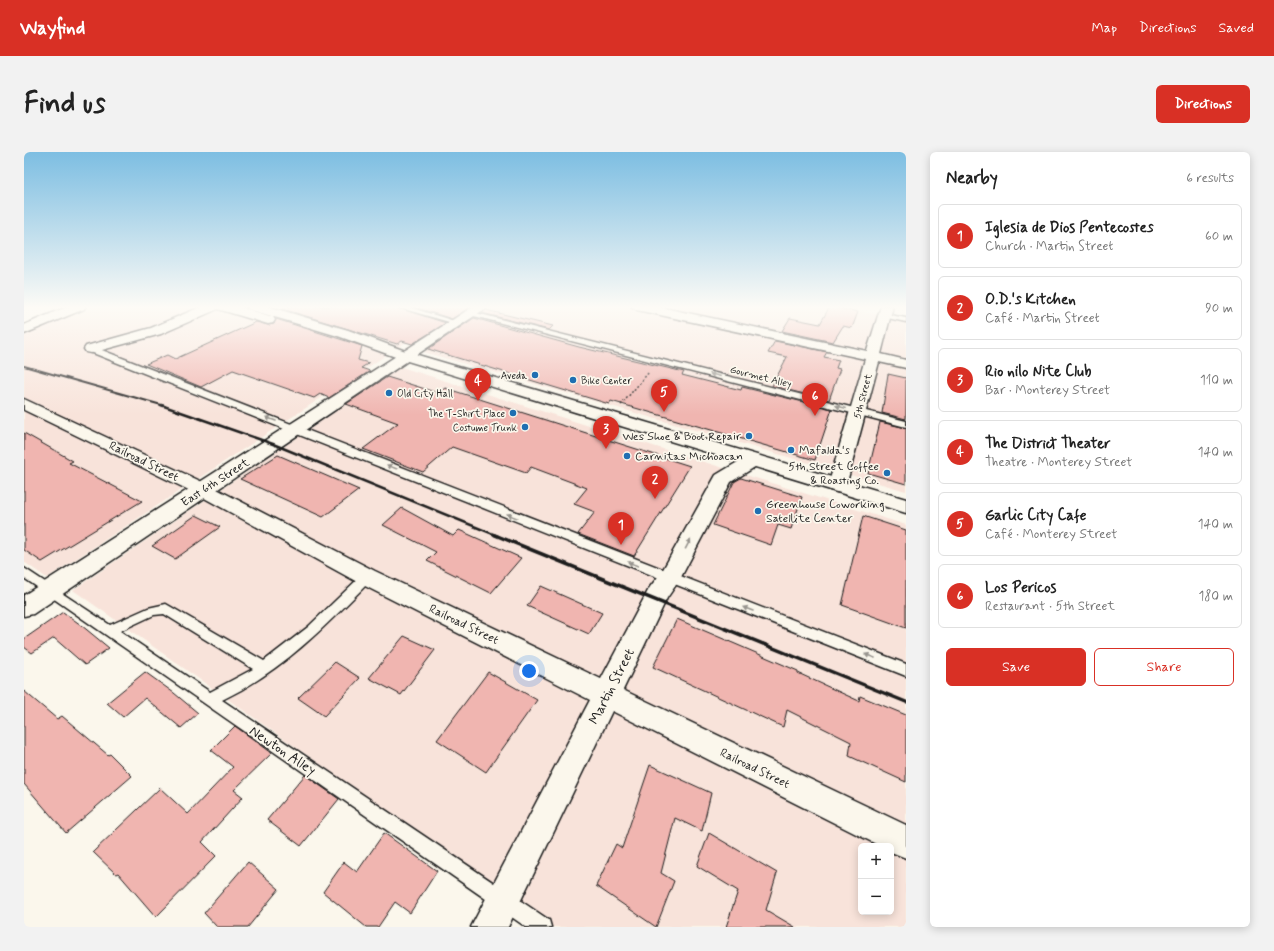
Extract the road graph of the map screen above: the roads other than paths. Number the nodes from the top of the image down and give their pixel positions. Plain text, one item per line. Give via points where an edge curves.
1 (115, 342) edge
2 (346, 342) edge
3 (369, 342) edge
4 (428, 342) edge
5 (591, 342) edge
6 (804, 342) edge
7 (877, 342) edge
8 (90, 349) joint
9 (406, 356) junction
10 (872, 357) junction
11 (906, 364) edge
12 (24, 404) edge
13 (858, 412) junction
14 (906, 424) edge
15 (296, 429) junction
16 (752, 461) junction
17 (837, 486) junction
18 (204, 490) junction
19 (906, 506) edge
20 (24, 572) edge
21 (367, 577) junction
22 (669, 579) junction
23 (50, 590) junction
24 (24, 607) edge
25 (109, 631) junction
26 (266, 669) junction
27 (906, 670) edge
28 (606, 694) junction
29 (209, 700) junction
30 (906, 842) edge
31 (502, 900) junction
32 (488, 927) edge
33 (542, 927) edge

1 - 8 street
2 - 9 main road
3 - 9 main road
4 - 9 main road, East 6th Street
13 -> 5 lane, Gourmet Alley
6 - 10 street
7 - 10 street, 5th Street
15 -> 8 lane
9 - 15 main road, East 6th Street
9 - 16 main road
10 - 11 street
10 - 13 street, 5th Street
12 - 18 street, Railroad Street
13 - 14 lane, Gourmet Alley
13 - 17 street, 5th Street
15 - 18 main road, East 6th Street
22 -> 15 lane
16 - 17 main road
22 -> 16 street, Martin Street via 723,479
17 - 19 main road
18 - 21 street, Railroad Street
18 - 23 main road, East 6th Street
20 - 23 lane, Newton Alley
21 - 26 lane via 300,643
21 - 28 street, Railroad Street
27 -> 22 lane
22 - 28 street, Martin Street via 658,593
23 - 24 main road, East 6th Street
23 - 25 lane, Newton Alley
25 - 26 lane via 152,611 166,608
25 - 29 lane, Newton Alley
26 - 29 lane via 236,688
28 - 30 street, Railroad Street
28 - 31 street, Martin Street
29 - 31 lane, Newton Alley
31 - 32 street, Martin Street
31 - 33 lane, Newton Alley

